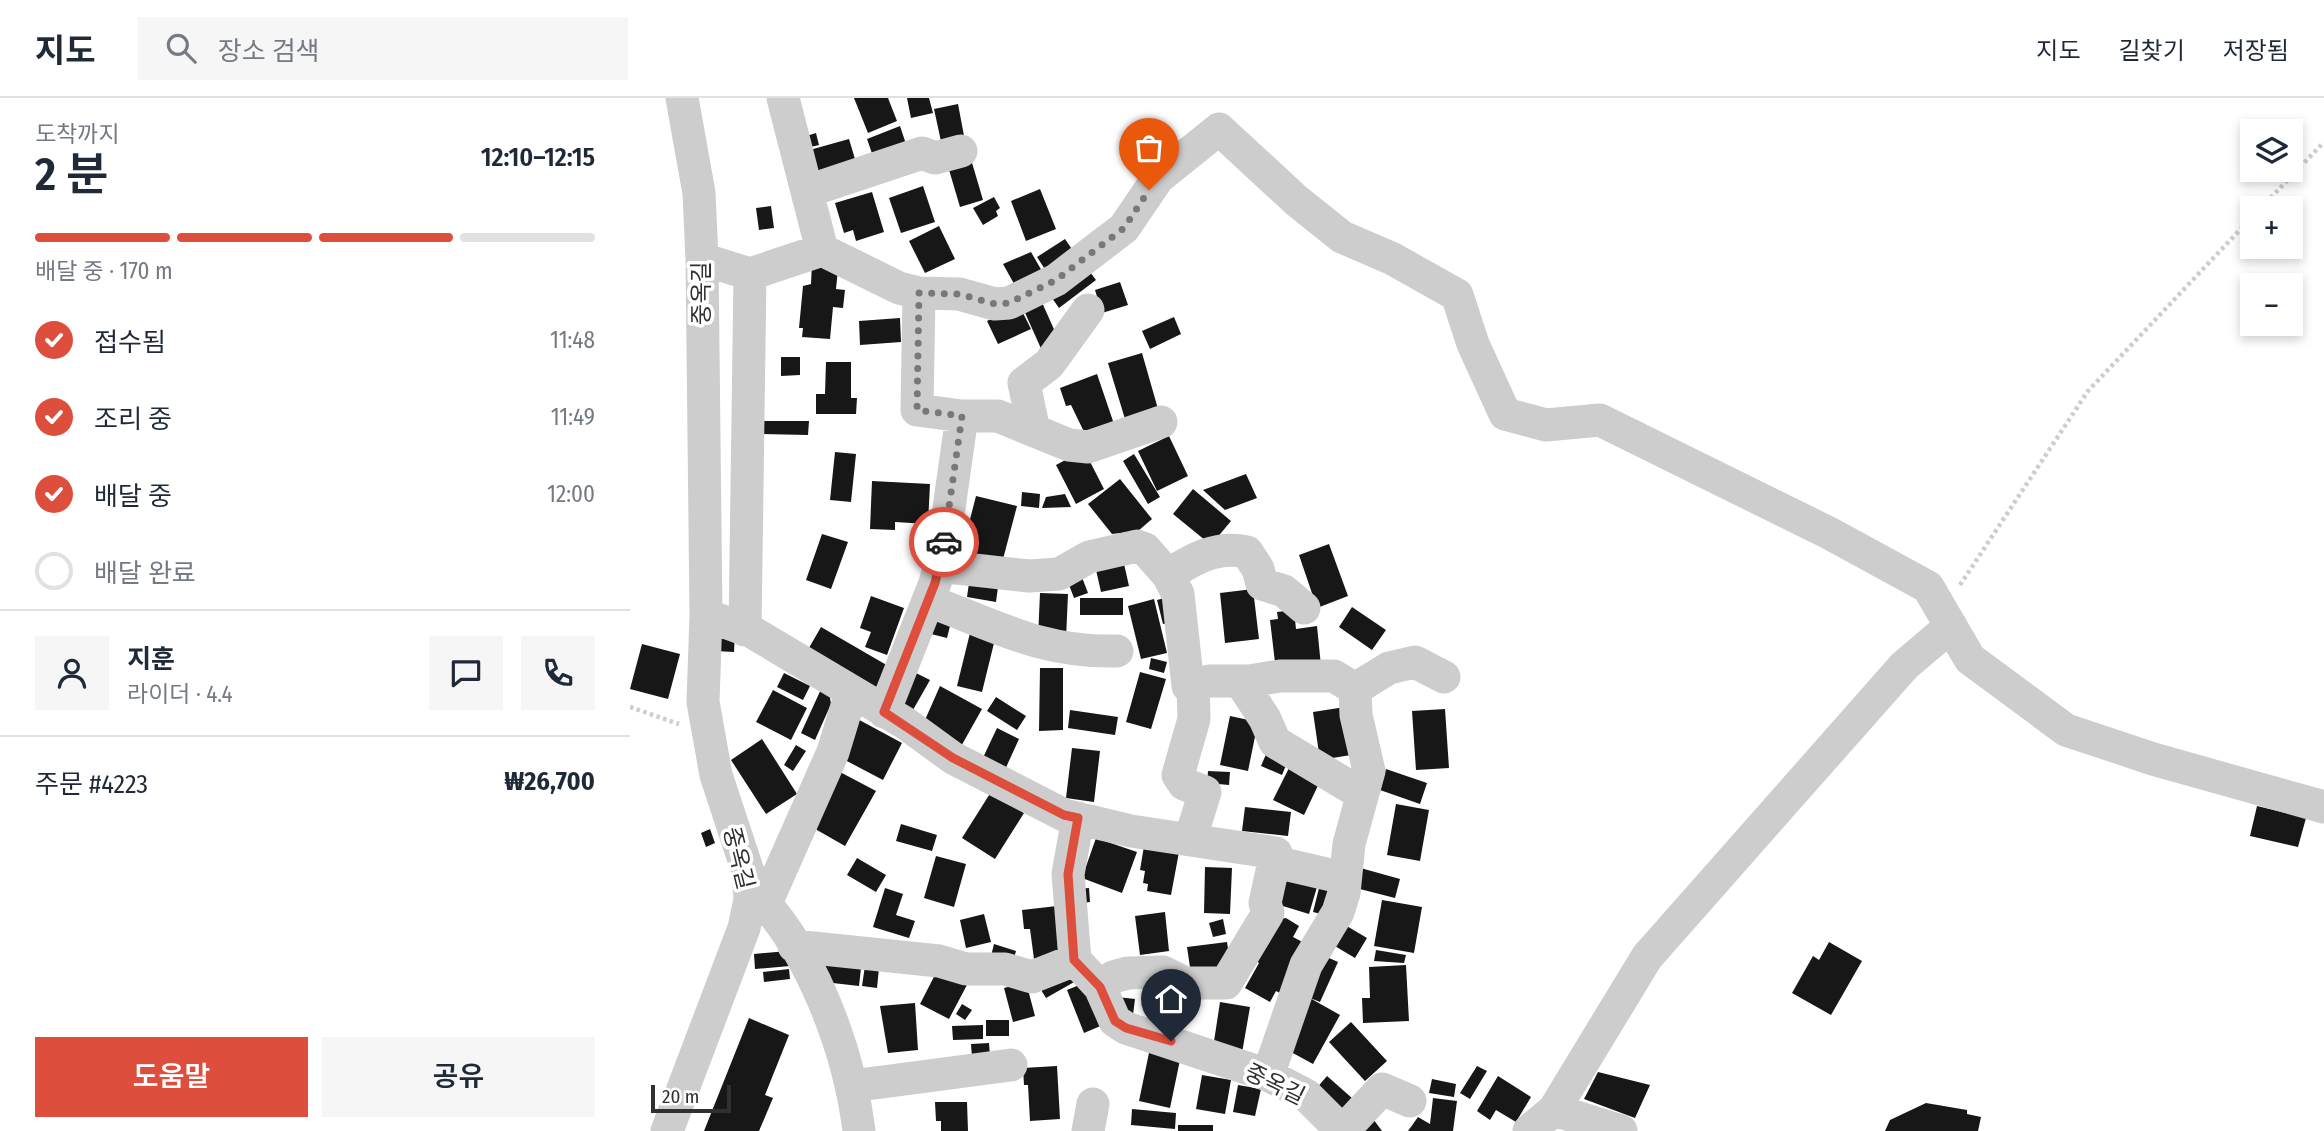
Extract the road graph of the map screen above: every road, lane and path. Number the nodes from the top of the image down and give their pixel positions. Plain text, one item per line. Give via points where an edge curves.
1 (682, 98) edge
2 (783, 98) edge
3 (2324, 142) edge
4 (961, 150) dead end
5 (808, 191) junction
6 (2272, 196) edge
7 (2240, 230) edge
8 (822, 250) junction
9 (702, 259) junction
10 (750, 274) junction
11 (919, 293) junction
12 (1088, 310) dead end
13 (962, 416) junction
14 (1161, 422) dead end
15 (1034, 431) junction
16 (939, 566) junction
17 (1168, 575) junction
18 (929, 601) junction
19 (1304, 608) dead end
20 (706, 615) junction
21 (1947, 620) junction
22 (745, 630) junction
23 (1116, 651) dead end
24 (1444, 677) dead end
25 (1240, 681) junction
26 (1193, 686) junction
27 (1355, 689) junction
28 (851, 693) junction
29 (630, 707) edge
30 (884, 712) junction
31 (709, 736) junction
32 (1362, 794) junction
33 (2324, 807) edge
34 (1078, 818) junction
35 (1190, 840) junction
36 (1276, 857) junction
37 (1344, 878) junction
38 (757, 895) junction
39 (794, 946) junction
40 (1074, 960) junction
41 (1100, 987) junction
42 (1011, 1065) dead end
43 (1268, 1075) junction
44 (852, 1086) junction
45 (1410, 1101) dead end
46 (1541, 1121) edge
47 (667, 1131) edge
48 (859, 1131) edge
49 (1343, 1131) edge
50 (1621, 1131) edge

1 - 9 street, 중옥길 via 699,193
2 - 5 street
3 - 6 path
4 - 5 street via 935,158 922,153
5 - 8 street
7 - 21 path via 2088,391 1989,537
8 - 10 street
8 - 11 street via 899,288
9 - 10 street
9 - 20 street, 중옥길
10 - 22 street
11 - 13 street via 917,410
11 - 21 street via 1009,303 1056,280 1124,228 1158,178 1219,129 1342,237 1457,295 1505,414 1546,425 1600,420 1928,587
12 - 15 street via 1049,364 1024,383
13 - 15 street via 998,416
13 - 16 street
14 - 15 street via 1088,447
16 - 17 street via 1029,576 1059,574 1089,557 1137,546
16 - 18 street
17 - 19 street via 1196,557 1231,548 1247,552 1262,584 1284,592
17 - 26 street via 1178,594 1188,686
18 - 23 street via 1031,642 1080,652
18 - 30 street
20 - 22 street
20 - 31 street, 중옥길 via 703,702
21 - 33 street via 1970,659 2066,730
21 - 46 street via 1647,957
22 - 28 street
24 - 27 street via 1415,662 1389,668
25 - 26 street
25 - 27 street via 1334,676
25 - 32 street via 1275,742
26 - 35 street via 1194,719 1178,775 1184,784 1205,792
27 - 32 street via 1369,771
28 - 30 street
28 - 38 street via 833,752
29 - 31 path
30 - 34 street via 953,758
31 - 38 street, 중옥길 via 716,775
32 - 37 street
34 - 35 street
34 - 40 street via 1068,874
35 - 36 street
36 - 37 street
36 - 41 street via 1265,904 1268,913 1226,983 1185,983 1163,972 1128,973
37 - 43 street via 1338,912 1306,965
38 - 39 street
38 - 47 street, 중옥길 via 750,900 744,928
39 - 40 street via 939,961 966,969 1005,969 1032,977
39 - 44 street via 820,995
40 - 41 street, 중옥길
41 - 43 street, 중옥길 via 1115,1021 1126,1028
42 - 44 street
43 - 49 street, 중옥길 via 1306,1095
44 - 48 street
45 - 49 street via 1382,1088
46 - 50 street

